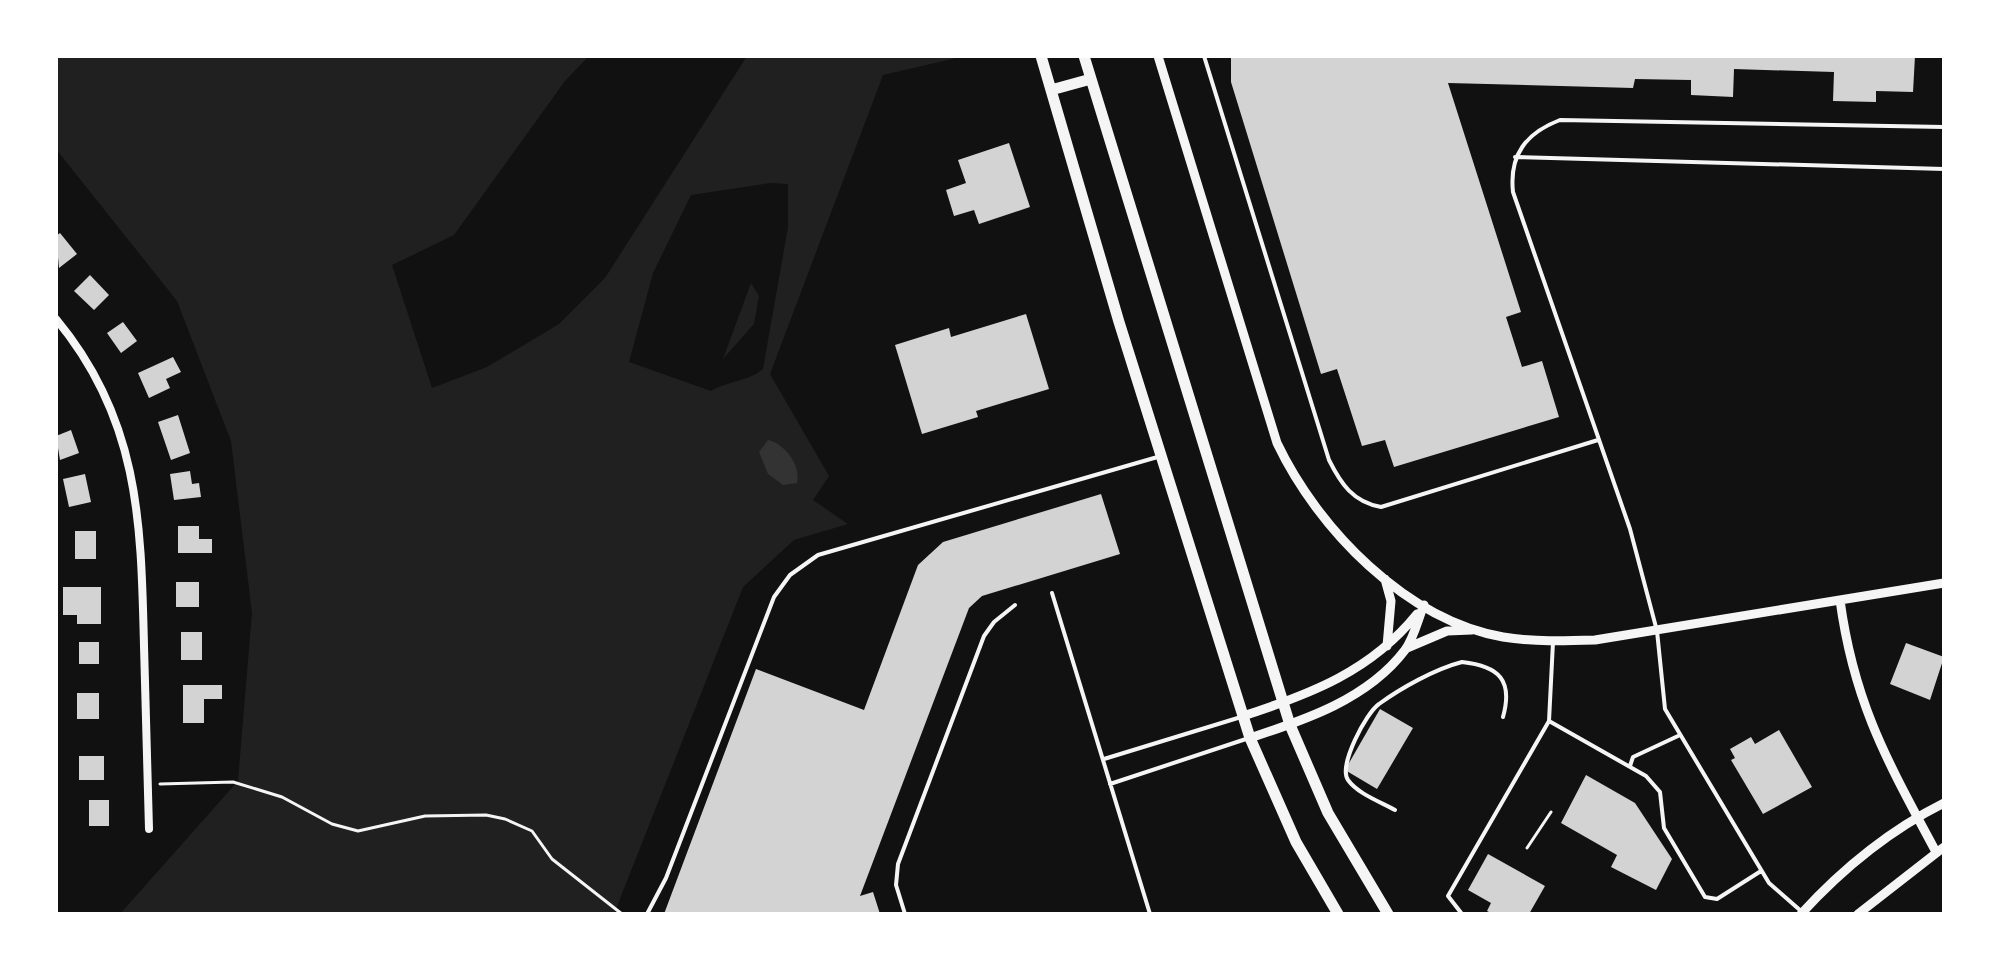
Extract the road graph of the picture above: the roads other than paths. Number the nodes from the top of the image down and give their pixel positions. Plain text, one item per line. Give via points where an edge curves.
1 (1041, 56) edge
2 (1084, 56) edge
3 (1158, 56) edge
4 (1204, 56) edge
5 (1091, 79) junction
6 (1051, 90) junction
7 (1944, 127) edge
8 (1515, 157) junction
9 (1944, 169) edge
10 (56, 319) edge
11 (1598, 440) junction
12 (1164, 456) junction
13 (1944, 542) edge
14 (1944, 549) edge
15 (1385, 579) junction
16 (1944, 583) edge
17 (1052, 593) dead end
18 (1840, 600) junction
19 (1015, 605) dead end
20 (1424, 605) junction
21 (1482, 630) junction
22 (1657, 631) junction
23 (1553, 642) junction
24 (1387, 646) junction
25 (1407, 648) junction
26 (1283, 703) junction
27 (1243, 716) junction
28 (1503, 717) dead end
29 (1549, 721) junction
30 (1290, 725) junction
31 (1678, 736) junction
32 (1250, 738) junction
33 (1103, 759) junction
34 (1630, 766) junction
35 (1110, 784) junction
36 (1944, 803) edge
37 (1395, 810) dead end
38 (1917, 816) junction
39 (149, 829) dead end
40 (1940, 849) edge
41 (1761, 871) junction
42 (1802, 913) edge
43 (647, 914) edge
44 (905, 914) edge
45 (1150, 914) edge
46 (1338, 914) edge
47 (1388, 914) edge
48 (1462, 914) edge
49 (1858, 914) edge

1 - 6 main road
2 - 5 main road
3 - 15 street via 1277,443 1326,522
4 - 11 lane via 1329,460 1356,499 1381,507
5 - 6 main road
5 - 26 main road
6 - 12 main road
7 - 8 lane via 1574,119 1538,130
8 - 9 lane
8 - 11 lane via 1513,192
10 - 39 street via 112,414 137,498
11 - 22 lane via 1630,529
12 - 27 main road
12 - 43 lane via 818,555 797,569 774,597 666,878
13 - 14 lane
15 - 20 street
15 - 24 street via 1391,601
16 - 18 street
17 - 33 lane
18 - 22 street
18 - 38 street via 1855,684 1879,746
19 - 44 lane via 984,636 898,864 896,885
20 - 21 street
20 - 24 street
20 - 25 street
21 - 23 street
21 - 25 street via 1447,631
22 - 23 street
22 - 31 lane via 1665,709
23 - 29 lane
24 - 26 street via 1339,680
25 - 30 street via 1355,693
26 - 27 street
26 - 30 main road
27 - 32 main road
27 - 33 lane
28 - 37 lane via 1509,695 1503,679 1462,662 1376,706 1344,769 1358,789
29 - 34 lane
29 - 48 lane via 1448,896
30 - 32 street
30 - 47 main road via 1328,813
31 - 34 lane via 1633,757
31 - 41 lane
32 - 35 lane
32 - 46 main road via 1296,842
33 - 35 lane
34 - 41 lane via 1660,792 1664,828 1705,897 1717,899
35 - 45 lane
36 - 38 street
38 - 40 street
38 - 42 street via 1863,853
40 - 49 street
41 - 42 lane

